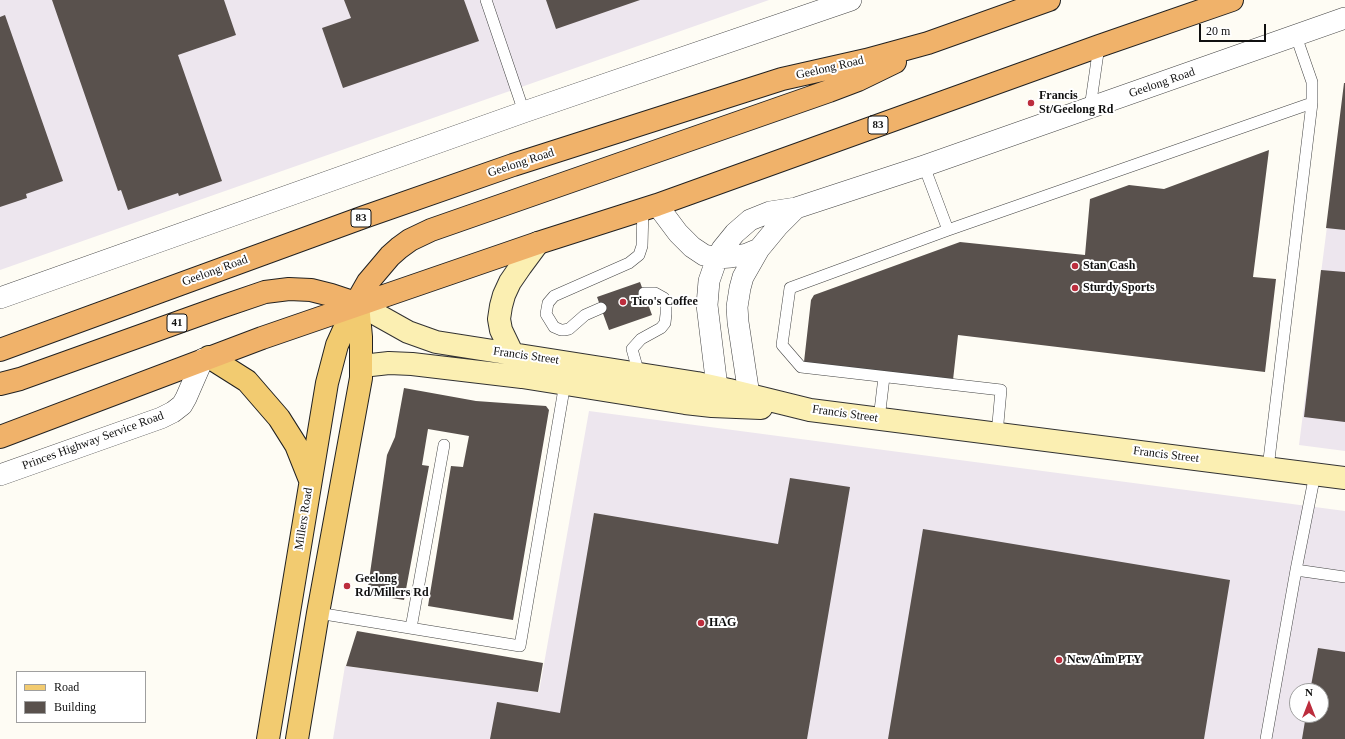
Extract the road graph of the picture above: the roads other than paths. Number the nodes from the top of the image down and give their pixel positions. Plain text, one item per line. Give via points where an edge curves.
1 (486, 0) edge
2 (851, 0) edge
3 (1049, 0) edge
4 (1232, 0) edge
5 (1345, 18) edge
6 (1296, 36) junction
7 (928, 44) junction
8 (1098, 46) junction
9 (1312, 103) junction
10 (1090, 108) junction
11 (524, 112) junction
12 (924, 166) junction
13 (650, 207) junction
14 (796, 208) junction
15 (948, 230) junction
16 (538, 243) junction
17 (759, 249) junction
18 (717, 258) junction
19 (644, 293) dead end
20 (0, 298) edge
21 (356, 304) junction
22 (601, 308) dead end
23 (0, 350) edge
24 (513, 354) junction
25 (206, 358) junction
26 (362, 366) junction
27 (566, 373) junction
28 (639, 374) junction
29 (884, 377) junction
30 (0, 384) edge
31 (717, 387) junction
32 (740, 401) junction
33 (879, 419) junction
34 (997, 434) junction
35 (0, 437) edge
36 (444, 445) dead end
37 (1268, 468) junction
38 (1315, 474) junction
39 (0, 475) edge
40 (1345, 478) edge
41 (310, 481) junction
42 (341, 487) junction
43 (1296, 570) junction
44 (1345, 577) edge
45 (318, 613) junction
46 (411, 628) junction
47 (268, 739) edge
48 (297, 739) edge
49 (1266, 739) edge

1 - 11 lane
2 - 11 street
3 - 7 highway, Geelong Road / 83
4 - 8 highway, 83
5 - 6 street, Geelong Road
6 - 9 lane via 1312,82
6 - 10 street, Geelong Road
7 - 21 highway via 881,69 829,91 431,230 410,240 390,256 368,282
7 - 23 highway, Geelong Road / 83 via 776,81 513,165
8 - 10 lane
8 - 13 highway, 83
9 - 15 lane
9 - 37 lane
10 - 12 street, Geelong Road
11 - 20 street
12 - 14 street, Geelong Road
12 - 15 lane
13 - 16 highway, 83
13 - 18 street via 692,247
13 - 22 lane via 642,246 637,257 629,263 554,296 548,303 546,314 554,328 564,330 569,329 585,315
14 - 17 street, Geelong Road
14 - 18 street, Geelong Road via 770,212 750,220 730,239
15 - 29 lane via 790,288 782,345 801,368
16 - 21 highway, 83
16 - 24 main road via 510,282 501,306 501,330
17 - 18 street via 739,256
17 - 32 street, Geelong Road via 743,277 737,301
18 - 31 street, Geelong Road via 709,281 707,305
19 - 28 lane via 655,293 664,298 666,314 665,323 661,328 641,339 632,349
21 - 24 main road, Francis Street via 408,332 431,340
21 - 25 highway, 83
21 - 26 main road
21 - 30 highway, 41 via 312,290 265,292
21 - 41 main road, Millers Road via 337,344 330,369
24 - 27 main road, Francis Street
25 - 35 highway
25 - 39 street, Princes Highway Service Road via 186,398 173,412
25 - 41 main road via 247,381 279,418 296,444
26 - 27 main road via 389,363 497,373
26 - 42 main road
27 - 28 main road, Francis Street
27 - 32 main road, Francis Street via 685,403
27 - 46 lane via 520,646
28 - 31 main road, Francis Street
29 - 33 lane
29 - 34 lane via 1001,390
31 - 32 main road
32 - 33 main road, Francis Street
33 - 34 main road, Francis Street
34 - 37 main road, Francis Street
36 - 46 lane
37 - 38 main road, Francis Street
38 - 40 main road, Francis Street
38 - 43 lane
41 - 42 main road
41 - 47 main road, Millers Road
42 - 45 main road
43 - 44 lane
43 - 49 lane
45 - 46 lane
45 - 48 main road

